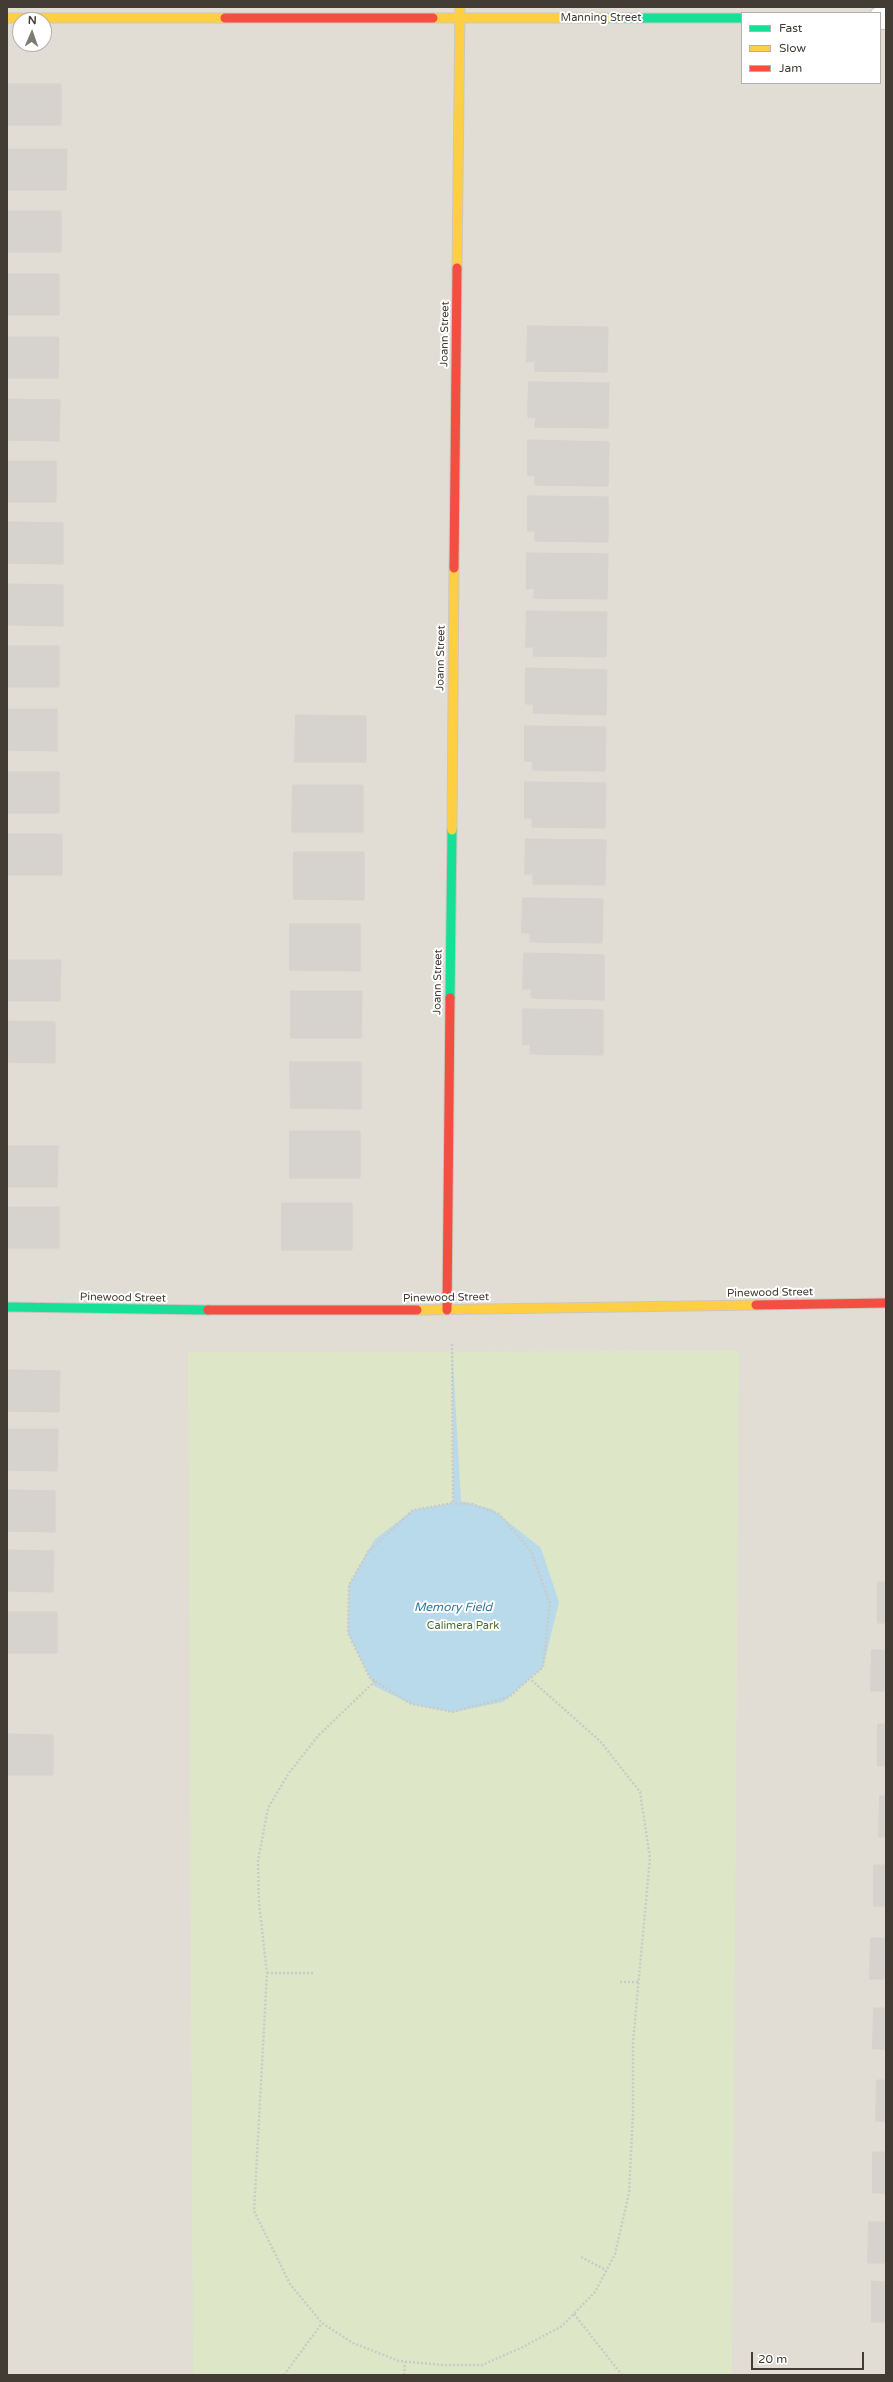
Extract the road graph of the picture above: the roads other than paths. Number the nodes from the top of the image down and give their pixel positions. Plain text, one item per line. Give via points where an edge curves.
1 (460, 7) edge
2 (7, 18) edge
3 (460, 18) junction
4 (741, 18) edge
5 (886, 1303) edge
6 (7, 1307) edge
7 (447, 1310) junction

1 - 3 street, Joann Street
2 - 3 street, Manning Street
3 - 4 street, Manning Street
3 - 7 street, Joann Street
5 - 7 street, Pinewood Street
6 - 7 street, Pinewood Street via 166,1311

